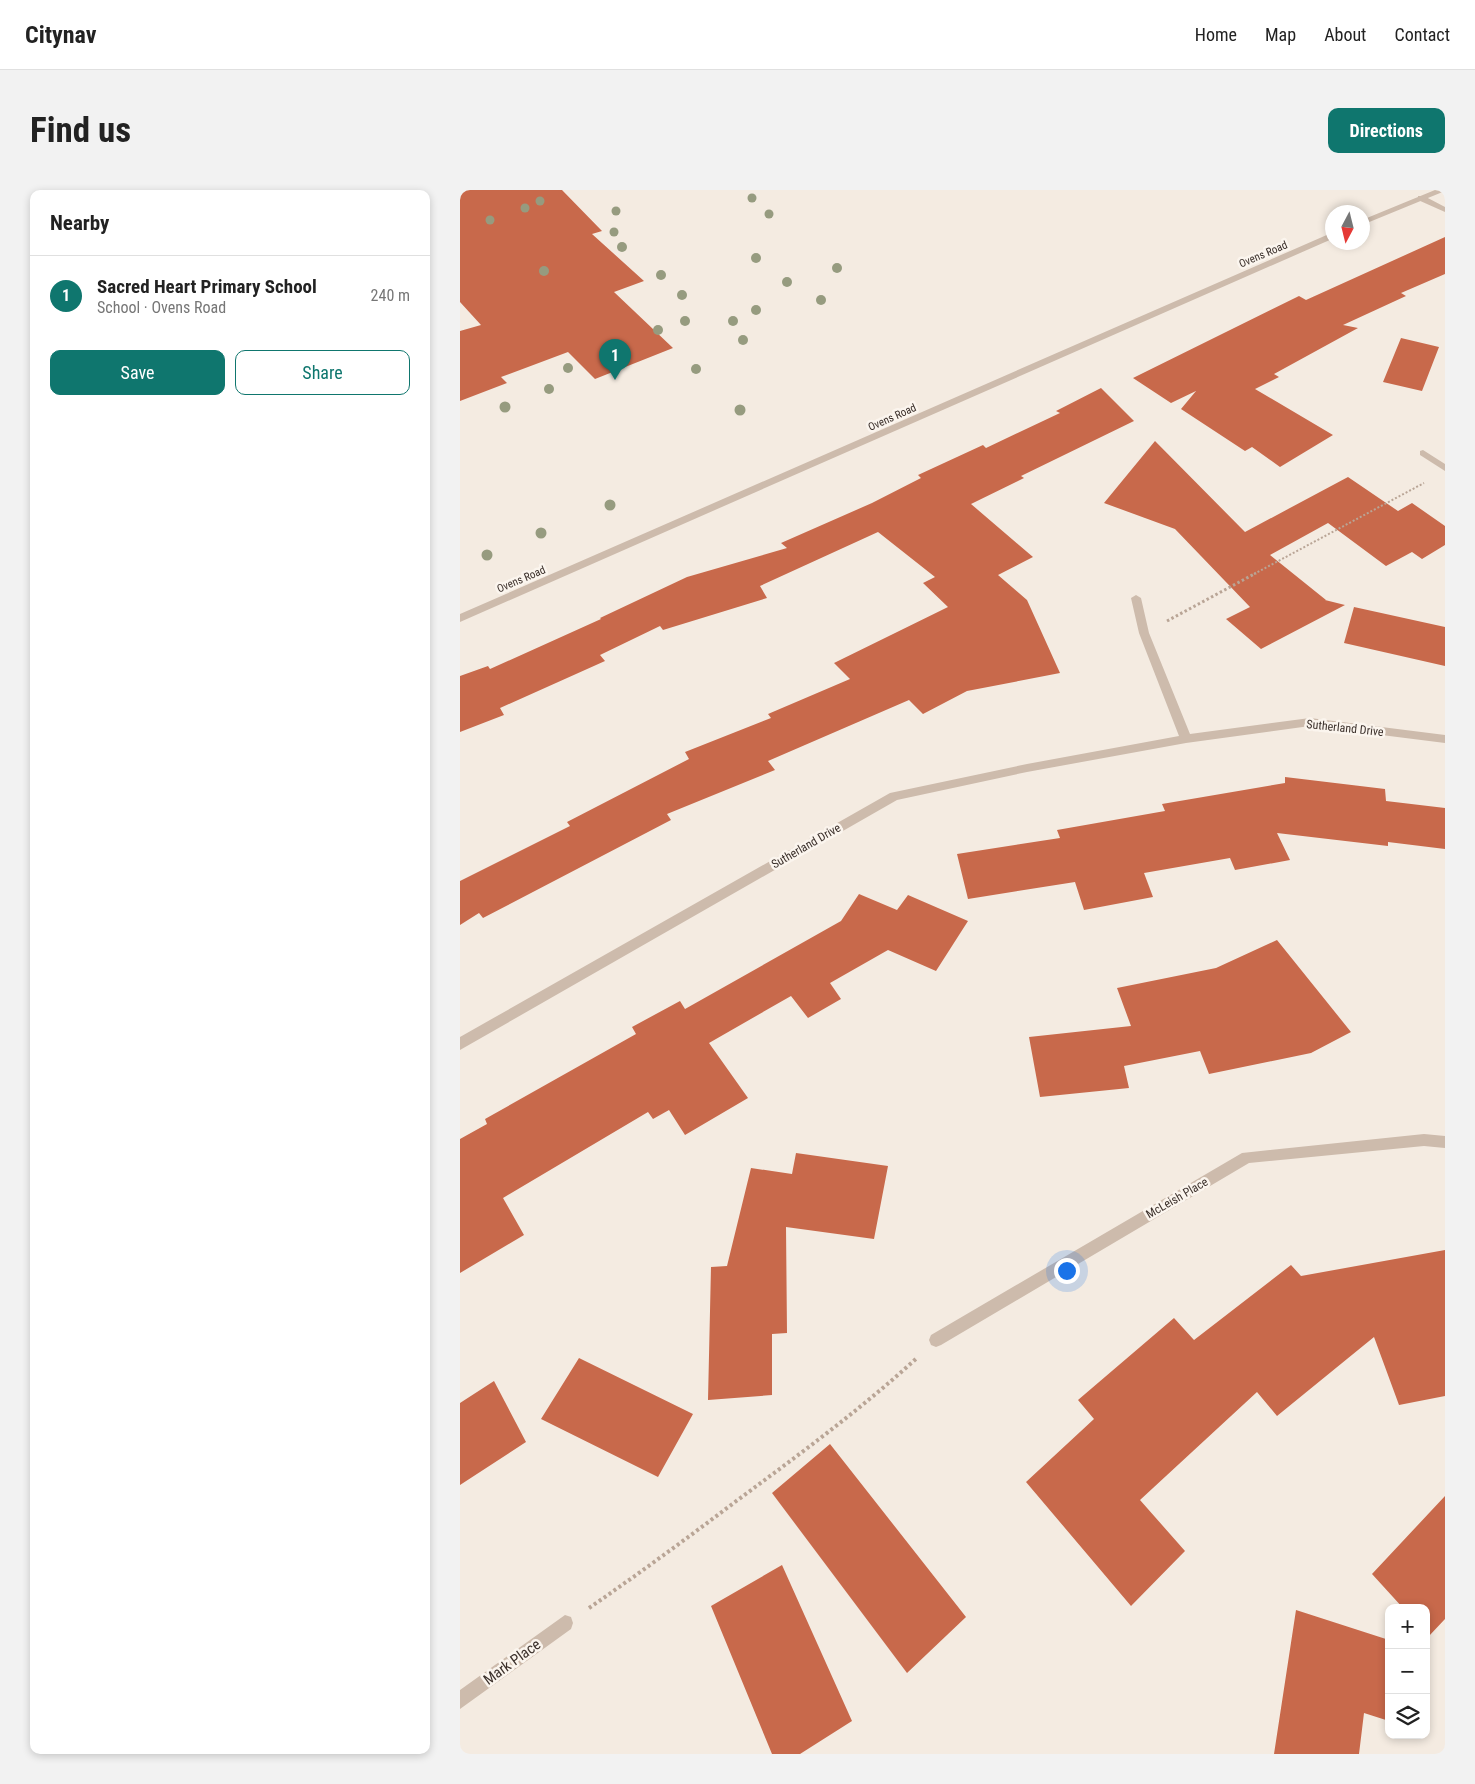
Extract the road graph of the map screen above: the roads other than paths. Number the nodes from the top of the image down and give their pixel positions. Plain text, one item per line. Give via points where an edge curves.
1 (1437, 191) edge
2 (1421, 198) junction
3 (1445, 210) edge
4 (1370, 220) edge
5 (1325, 239) edge
6 (1423, 453) dead end
7 (1445, 468) edge
8 (1136, 598) dead end
9 (460, 618) edge
10 (1186, 739) junction
11 (1445, 739) edge
12 (460, 1044) edge
13 (1445, 1142) edge
14 (936, 1340) road end
15 (565, 1623) road end
16 (460, 1700) edge

1 - 2 street
2 - 3 street
2 - 4 street
5 - 9 street, Ovens Road
6 - 7 street
8 - 10 street via 1144,633
10 - 11 street, Sutherland Drive via 1310,722
10 - 12 street, Sutherland Drive via 894,796
13 - 14 street, McLeish Place via 1424,1140 1247,1157
15 - 16 street, Mark Place

